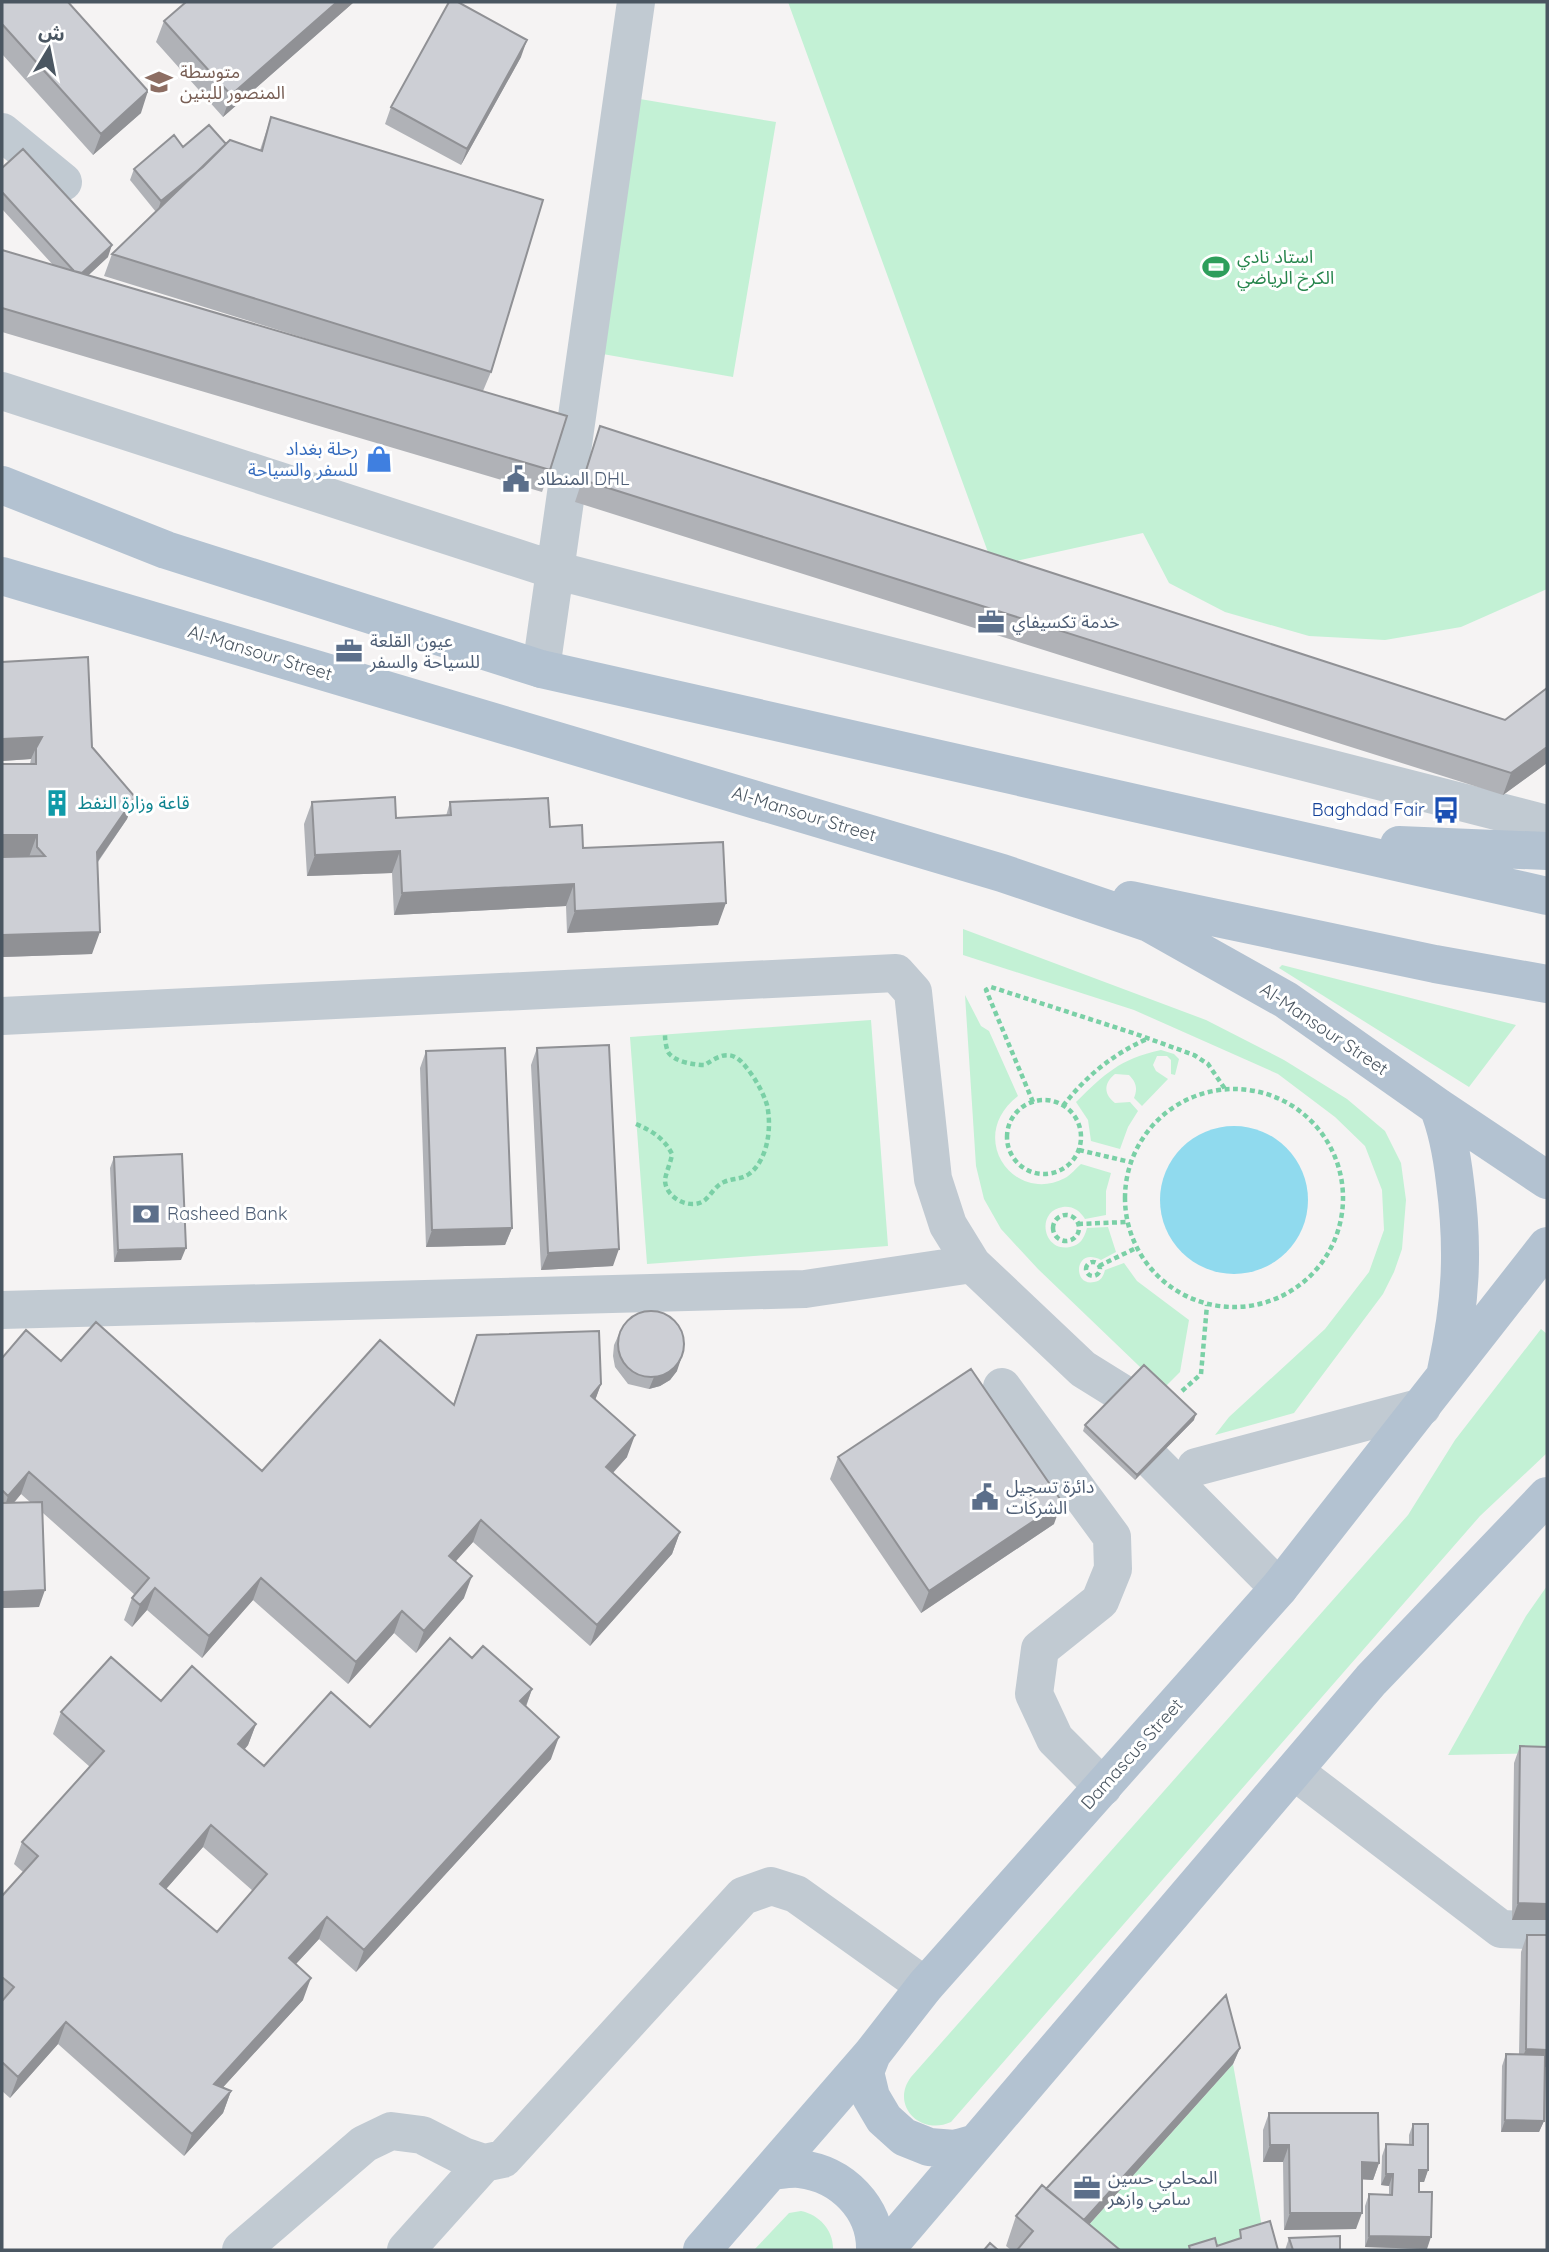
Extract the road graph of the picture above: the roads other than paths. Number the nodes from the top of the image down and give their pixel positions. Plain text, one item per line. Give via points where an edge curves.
1 (636, 2) edge
2 (2, 132) edge
3 (63, 182) dead end
4 (2, 391) edge
5 (2, 485) edge
6 (554, 570) junction
7 (2, 576) edge
8 (541, 669) junction
9 (1302, 841) junction
10 (1546, 843) edge
11 (1002, 873) junction
12 (1547, 896) edge
13 (1547, 984) edge
14 (2, 1016) edge
15 (1438, 1107) junction
16 (1547, 1181) edge
17 (972, 1264) junction
18 (1540, 1264) edge
19 (2, 1310) edge
20 (1002, 1387) dead end
21 (1113, 1400) edge
22 (1423, 1406) junction
23 (1184, 1464) junction
24 (1547, 1496) edge
25 (1287, 1579) junction
26 (1294, 1770) junction
27 (1103, 1787) junction
28 (1547, 1931) edge
29 (925, 1986) junction
30 (872, 2054) junction
31 (976, 2143) junction
32 (484, 2164) junction
33 (772, 2171) junction
34 (256, 2246) edge
35 (406, 2250) edge
36 (702, 2250) edge
37 (875, 2250) edge
38 (885, 2250) edge

1 - 6 lane
2 - 3 lane
4 - 6 lane
5 - 8 main road via 166,550
6 - 8 lane
6 - 10 lane
7 - 11 main road, Al-Mansour Street
8 - 9 main road
9 - 10 main road
9 - 12 main road
11 - 13 main road
11 - 15 main road, Al-Mansour Street via 1149,923 1286,1000
14 - 17 lane via 896,973 913,992 933,1180 948,1225
15 - 16 main road, Al-Mansour Street
15 - 22 main road via 1446,1125 1460,1225 1461,1277 1455,1329
17 - 19 lane via 805,1289
17 - 21 lane via 1083,1369 1098,1398
18 - 22 main road, Damascus Street
20 - 27 lane via 1112,1537 1113,1569 1100,1601 1040,1649 1034,1694 1055,1739
22 - 23 lane
22 - 25 main road, Damascus Street
23 - 25 lane
23 - 25 lane
24 - 26 main road via 1371,1680
25 - 27 main road, Damascus Street
26 - 28 lane via 1502,1929
26 - 31 main road
27 - 29 main road, Damascus Street
29 - 30 main road, Damascus Street
29 - 32 lane via 796,1894 771,1886 743,1896 503,2159
30 - 31 main road via 865,2072 871,2097 884,2119 904,2137 929,2147 955,2149
30 - 33 main road, Damascus Street
31 - 38 main road
32 - 34 lane via 422,2135 391,2131 364,2144
32 - 35 lane
33 - 36 main road, Damascus Street
33 - 37 main road via 799,2169 825,2175 849,2189 866,2210 876,2236

